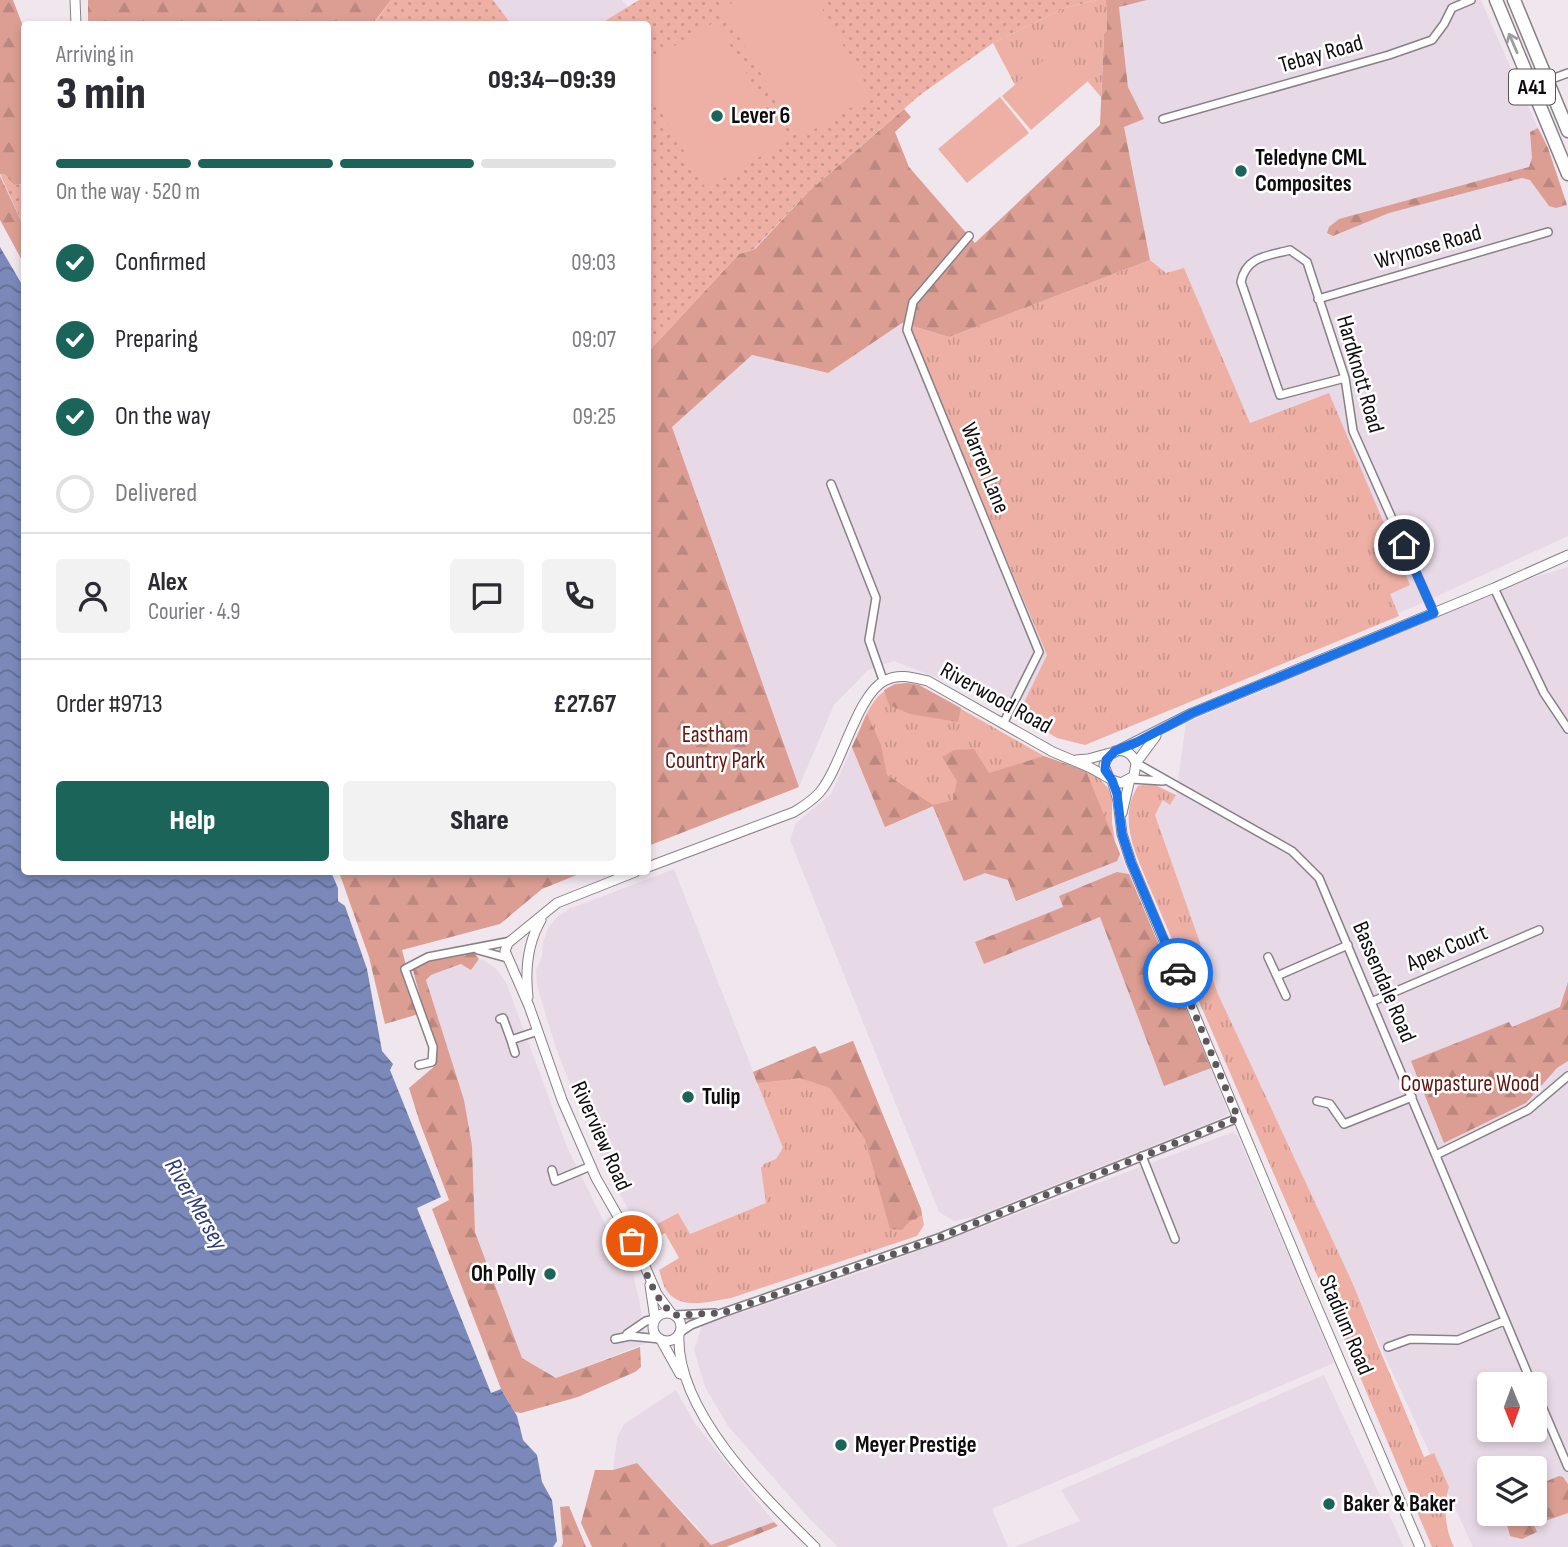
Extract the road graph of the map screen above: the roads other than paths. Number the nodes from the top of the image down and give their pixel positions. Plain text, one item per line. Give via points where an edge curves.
1 (75, 0) edge
2 (1471, 0) edge
3 (1496, 0) edge
4 (1514, 0) edge
5 (76, 21) edge
6 (1568, 73) edge
7 (1549, 80) junction
8 (1564, 116) edge
9 (1163, 119) dead end
10 (1568, 131) edge
11 (1568, 174) edge
12 (1548, 232) dead end
13 (969, 236) dead end
14 (1318, 299) junction
15 (1345, 378) junction
16 (831, 484) dead end
17 (1568, 555) edge
18 (1494, 588) junction
19 (1434, 613) junction
20 (883, 680) junction
21 (1003, 724) junction
22 (1165, 727) junction
23 (1568, 729) edge
24 (1114, 751) junction
25 (1071, 759) junction
26 (1136, 763) junction
27 (1130, 779) junction
28 (1111, 780) junction
29 (1167, 782) junction
30 (1121, 818) junction
31 (651, 866) edge
32 (627, 875) edge
33 (547, 910) junction
34 (1539, 930) dead end
35 (511, 941) junction
36 (1348, 944) junction
37 (470, 948) junction
38 (528, 954) junction
39 (1268, 957) dead end
40 (507, 959) junction
41 (1277, 976) junction
42 (1286, 996) dead end
43 (1371, 1002) junction
44 (529, 1006) junction
45 (500, 1019) dead end
46 (538, 1031) junction
47 (511, 1040) junction
48 (515, 1053) dead end
49 (419, 1065) dead end
50 (1568, 1076) edge
51 (1412, 1097) junction
52 (1317, 1101) dead end
53 (1238, 1118) junction
54 (1436, 1155) junction
55 (1142, 1156) junction
56 (591, 1166) junction
57 (552, 1170) dead end
58 (1175, 1239) dead end
59 (649, 1276) junction
60 (722, 1313) junction
61 (673, 1314) junction
62 (655, 1319) junction
63 (1504, 1321) junction
64 (679, 1333) junction
65 (624, 1336) junction
66 (615, 1339) dead end
67 (661, 1339) junction
68 (1388, 1347) dead end
69 (1527, 1372) edge
70 (687, 1384) junction
71 (1547, 1418) edge
72 (1568, 1466) edge
73 (814, 1547) edge
74 (1420, 1547) edge

1 - 5 street
2 - 9 street, Tebay Road via 1451,8 1432,40
11 -> 3 highway, A41
4 - 7 highway, A41
6 - 7 street
7 - 8 highway, A41
8 - 10 highway, A41
12 - 14 street, Wrynose Road
13 - 21 street, Warren Lane via 913,302 907,330 1040,652
14 - 15 street, Hardknott Road
14 - 15 street, Hardknott Road via 1307,262 1290,250 1254,260 1243,271 1241,282 1280,395
15 - 19 street, Hardknott Road via 1353,431
16 - 20 street via 876,598 869,640
17 - 18 street, Riverwood Road
18 - 19 street, Riverwood Road
18 - 23 street via 1544,693
19 - 22 street, Riverwood Road
20 - 21 street, Riverwood Road via 908,676 929,681
20 - 31 street via 864,702 829,778 810,802
21 - 25 street, Riverwood Road
22 - 24 street, Riverwood Road
22 - 26 street
24 - 25 street, Riverwood Road
24 - 26 street via 1130,754
24 - 28 street via 1104,765
25 - 28 street, Riverwood Road
26 - 27 street
26 - 29 street, Bassendale Road
27 - 28 street via 1121,783
27 - 29 street, Bassendale Road
27 - 30 street
28 - 30 street, Stadium Road
29 - 36 street, Bassendale Road via 1292,851 1318,878
30 - 53 street, Stadium Road via 1131,862
32 - 33 street
33 - 35 street
33 - 38 street
34 - 43 street, Apex Court
35 - 37 street
35 - 38 street via 523,942
35 - 40 street via 506,947
36 - 41 street
36 - 43 street, Bassendale Road
37 - 40 street
37 - 49 street via 428,957 405,969 433,1048 432,1062
38 - 40 street via 520,963
38 - 44 street, Riverview Road
39 - 41 street
40 - 44 street, Riverview Road
41 - 42 street
43 - 51 street, Bassendale Road
44 - 46 street, Riverview Road
45 - 47 street via 503,1017
46 - 47 street
46 - 56 street, Riverview Road
47 - 48 street
50 - 54 street via 1528,1110
51 - 52 street via 1344,1124 1330,1104
51 - 54 street, Bassendale Road
53 - 55 street
53 - 74 street, Stadium Road
54 - 63 street, Bassendale Road
55 - 58 street
55 - 60 street via 941,1237
56 - 57 street via 555,1181
56 - 59 street, Riverview Road
59 - 61 street, Riverview Road
59 - 62 street, Riverview Road
60 - 61 street
60 - 64 street
61 - 62 street via 662,1313
61 - 64 street via 680,1323
62 - 65 street
62 - 67 street via 654,1332
63 - 68 street via 1458,1339 1410,1339
63 - 69 street, Bassendale Road
64 - 67 street via 669,1341
64 - 70 street
65 - 66 street
65 - 67 street
67 - 70 street
70 - 73 street via 700,1412 735,1461
71 - 72 street

